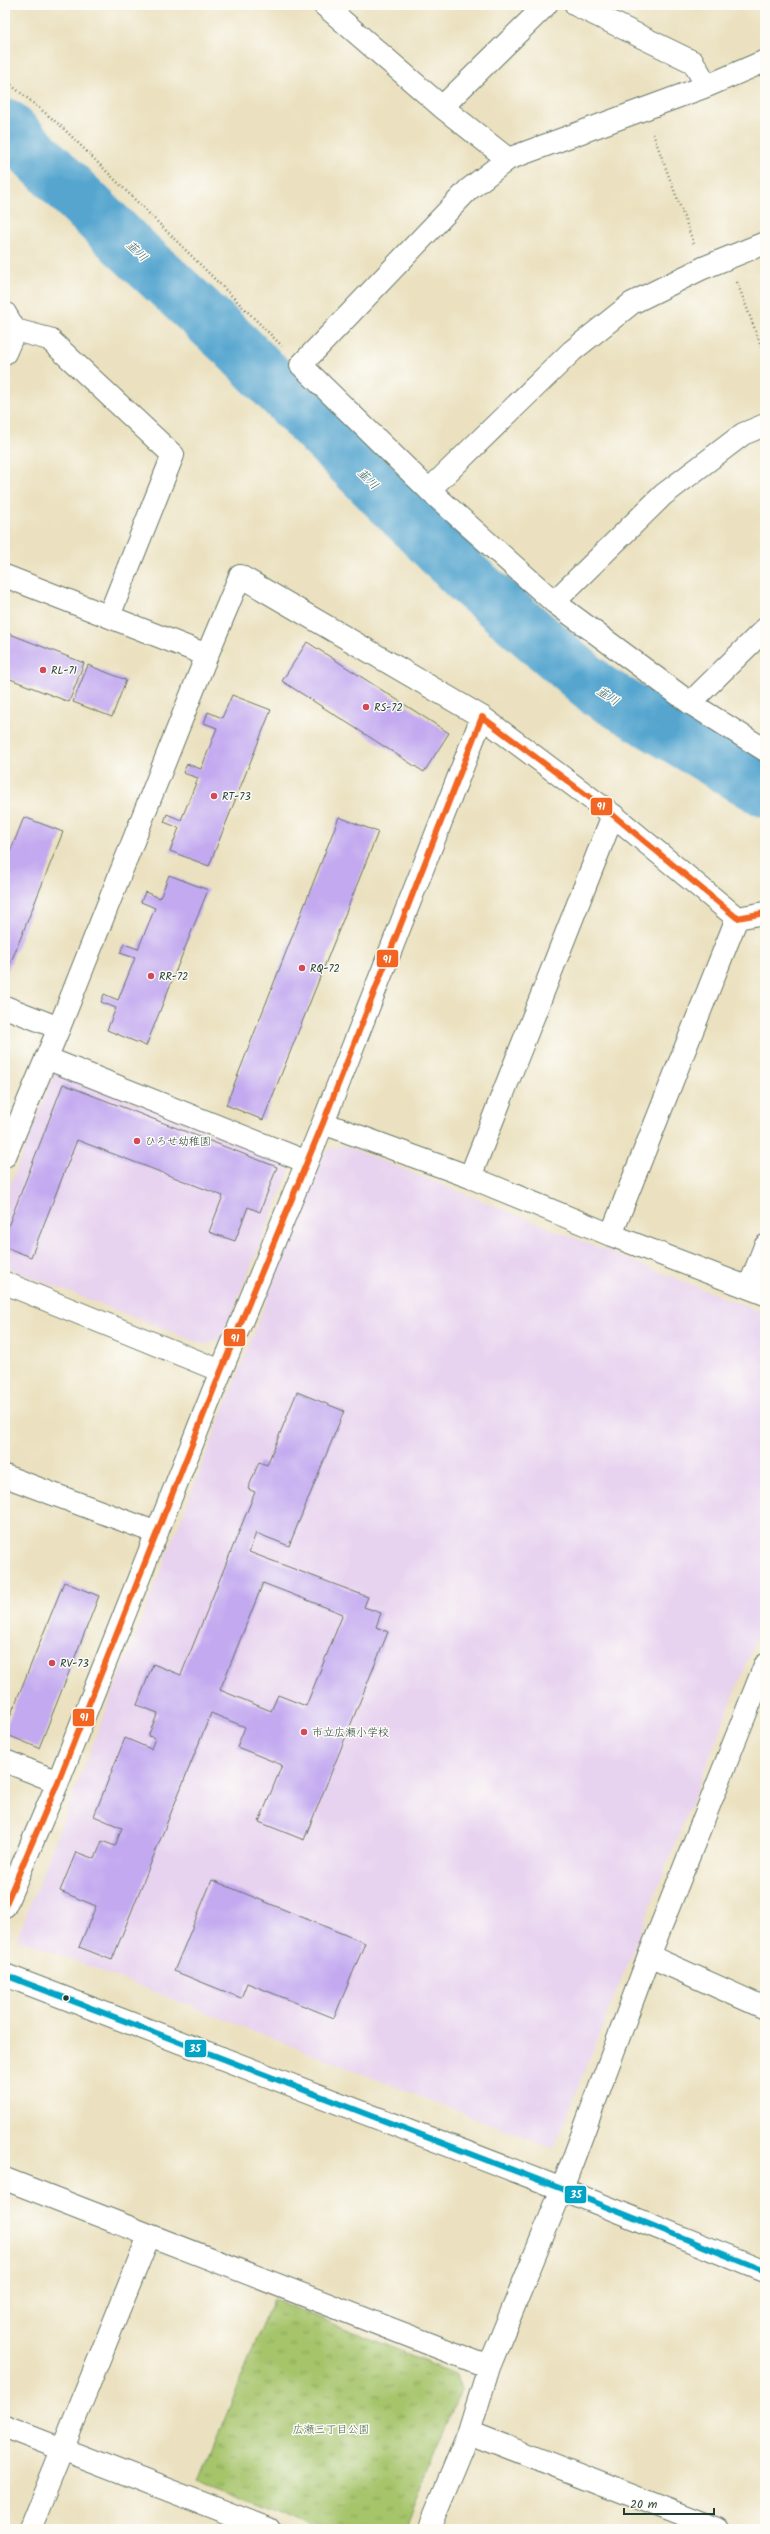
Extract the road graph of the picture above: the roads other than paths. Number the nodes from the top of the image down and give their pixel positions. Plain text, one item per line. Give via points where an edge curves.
1 (324, 5) edge
2 (546, 5) edge
3 (576, 5) edge
4 (765, 61) edge
5 (707, 86) junction
6 (442, 107) junction
7 (508, 159) junction
8 (765, 243) edge
9 (10, 322) edge
10 (5, 353) edge
11 (765, 425) edge
12 (429, 490) junction
13 (5, 576) edge
14 (554, 602) junction
15 (109, 616) junction
16 (765, 630) edge
17 (206, 655) junction
18 (690, 703) junction
19 (482, 717) junction
20 (765, 750) edge
21 (613, 815) junction
22 (765, 913) edge
23 (737, 918) junction
24 (5, 1008) edge
25 (58, 1028) junction
26 (46, 1058) junction
27 (323, 1123) junction
28 (5, 1156) edge
29 (307, 1162) junction
30 (470, 1177) junction
31 (611, 1235) junction
32 (765, 1246) edge
33 (5, 1282) edge
34 (757, 1291) edge
35 (221, 1371) junction
36 (5, 1476) edge
37 (157, 1533) junction
38 (765, 1665) edge
39 (5, 1761) edge
40 (58, 1782) junction
41 (5, 1906) edge
42 (649, 1956) junction
43 (5, 1974) edge
44 (765, 2008) edge
45 (5, 2179) edge
46 (562, 2189) junction
47 (150, 2236) junction
48 (765, 2271) edge
49 (489, 2367) junction
50 (5, 2427) edge
51 (469, 2432) junction
52 (61, 2450) junction
53 (710, 2528) edge
54 (30, 2529) edge
55 (269, 2529) edge
56 (429, 2529) edge

1 - 6 street
2 - 6 street
3 - 5 street via 693,62
4 - 5 street
5 - 7 street
6 - 7 street
7 - 12 street via 468,190 300,365
8 - 12 street via 703,268 632,303 572,350
9 - 10 street
9 - 15 street via 49,339 173,455
11 - 14 street via 743,434 663,495
12 - 14 street
13 - 15 street
14 - 18 street
15 - 17 street
16 - 18 street
17 - 19 street via 240,576
17 - 25 street
18 - 20 street
19 - 21 street
19 - 27 street
21 - 23 street
21 - 30 street
22 - 23 street
23 - 31 street
24 - 25 street
25 - 26 street
26 - 28 street
26 - 29 street
27 - 29 street
27 - 30 street
29 - 35 street
30 - 31 street
31 - 34 street
32 - 34 street
33 - 35 street
35 - 37 street
36 - 37 street
37 - 40 street
38 - 42 street
39 - 40 street
40 - 41 street
42 - 44 street
42 - 46 street
43 - 46 street
45 - 47 street
46 - 48 street
46 - 49 street
47 - 49 street
47 - 52 street
49 - 51 street
50 - 52 street
51 - 53 street
51 - 56 street
52 - 54 street
52 - 55 street

